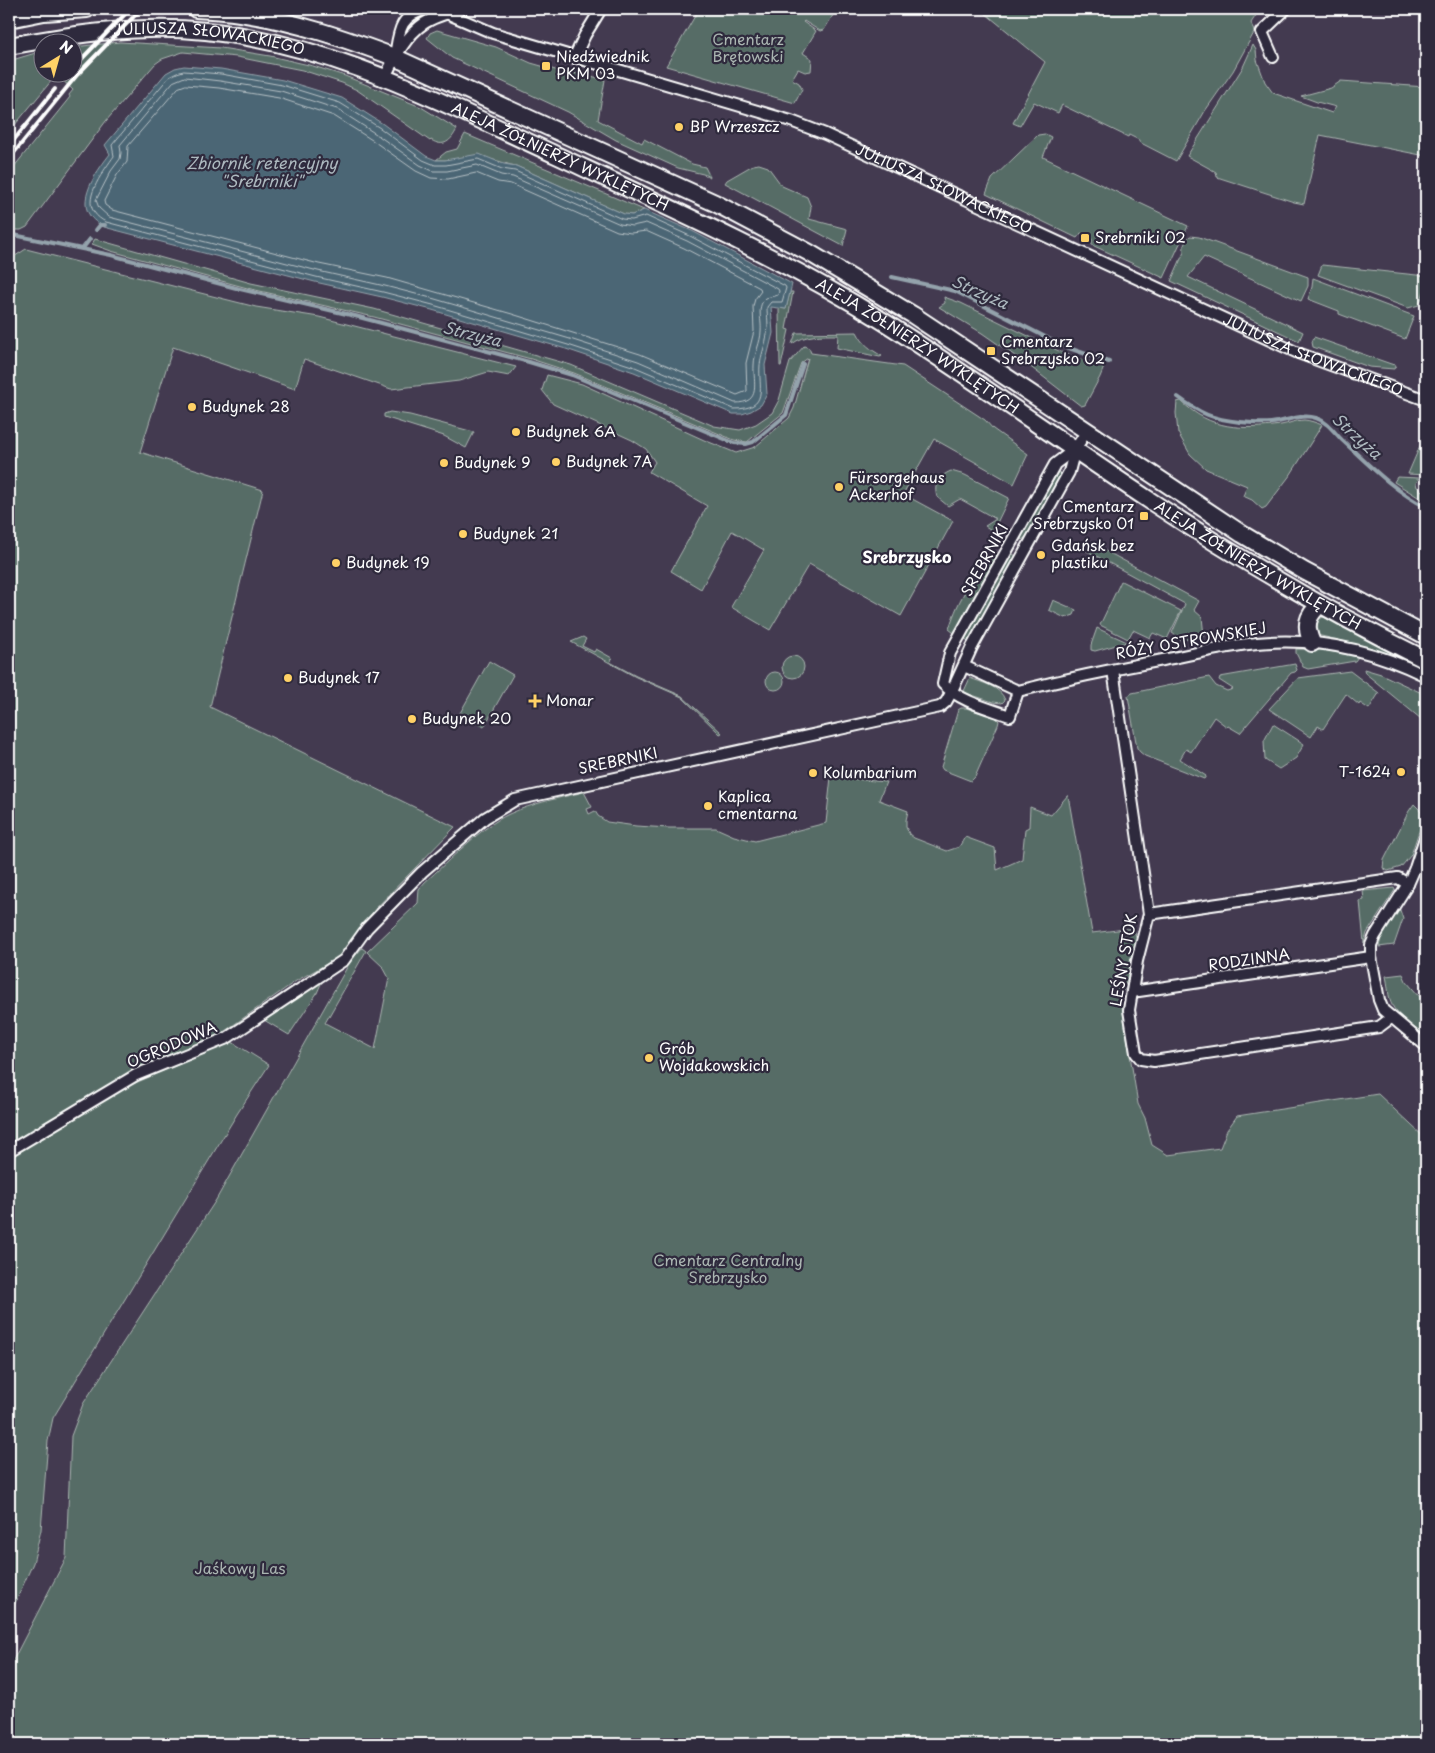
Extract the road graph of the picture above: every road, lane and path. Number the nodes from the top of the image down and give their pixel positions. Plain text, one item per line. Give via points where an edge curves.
1 (87, 9) edge
2 (196, 9) edge
3 (427, 9) edge
4 (437, 9) edge
5 (600, 9) edge
6 (1286, 9) edge
7 (449, 11) edge
8 (9, 19) edge
9 (9, 46) edge
10 (394, 57) junction
11 (1273, 57) dead end
12 (574, 58) junction
13 (385, 77) junction
14 (1426, 400) edge
15 (1087, 431) junction
16 (1075, 449) junction
17 (1010, 546) junction
18 (1023, 554) junction
19 (1320, 605) junction
20 (1426, 636) edge
21 (1312, 643) junction
22 (1426, 660) edge
23 (964, 666) junction
24 (1113, 670) junction
25 (1426, 676) edge
26 (1018, 691) junction
27 (951, 693) junction
28 (1426, 835) edge
29 (1408, 884) junction
30 (1149, 914) junction
31 (1370, 957) junction
32 (344, 960) joint
33 (1132, 992) junction
34 (1391, 1018) junction
35 (1426, 1046) edge
36 (9, 1151) edge

1 - 8 main road
2 - 10 main road, JULIUSZA SŁOWACKIEGO via 246,14 288,23 343,38
3 - 10 street via 414,13 403,22
4 - 7 street, JULIUSZA SŁOWACKIEGO
5 - 12 street
6 - 11 street via 1262,32
7 - 10 street via 420,26
7 - 12 street, JULIUSZA SŁOWACKIEGO via 485,30
9 - 13 main road, JULIUSZA SŁOWACKIEGO via 115,31 205,31 296,47
10 - 13 street
10 - 15 main road, ALEJA ŻOŁNIERZY WYKLĘTYCH via 715,203 808,252 913,315
12 - 14 street, JULIUSZA SŁOWACKIEGO via 825,134 1298,353
13 - 16 main road, ALEJA ŻOŁNIERZY WYKLĘTYCH via 761,252 880,320
15 - 16 street, SREBRNIKI
15 - 20 main road, ALEJA ŻOŁNIERZY WYKLĘTYCH via 1242,534
16 - 17 street, SREBRNIKI via 1056,464
16 - 18 street, SREBRNIKI via 1069,472
16 - 19 main road, ALEJA ŻOŁNIERZY WYKLĘTYCH via 1261,571
17 - 18 street
17 - 27 street, SREBRNIKI via 950,653 943,684
18 - 23 street, SREBRNIKI
19 - 21 main road via 1307,624
19 - 22 main road, ALEJA ŻOŁNIERZY WYKLĘTYCH
21 - 24 street, RÓŻY OSTROWSKIEJ via 1255,643
21 - 25 street, RÓŻY OSTROWSKIEJ via 1368,653
23 - 26 street
23 - 27 street, SREBRNIKI
24 - 26 street, RÓŻY OSTROWSKIEJ
24 - 30 street, LEŚNY STOK
26 - 27 street via 1010,716
27 - 32 street, SREBRNIKI via 940,707 515,800 485,818 422,872 368,928
28 - 29 street
29 - 30 street via 1398,878
29 - 31 street via 1379,928 1371,945
30 - 33 street, LEŚNY STOK
31 - 33 street, RODZINNA
31 - 34 street via 1383,1010
32 - 36 street, OGRODOWA via 227,1038 136,1076
33 - 34 street, LEŚNY STOK via 1129,1010 1136,1053 1141,1059 1154,1061 1379,1027
34 - 35 street

